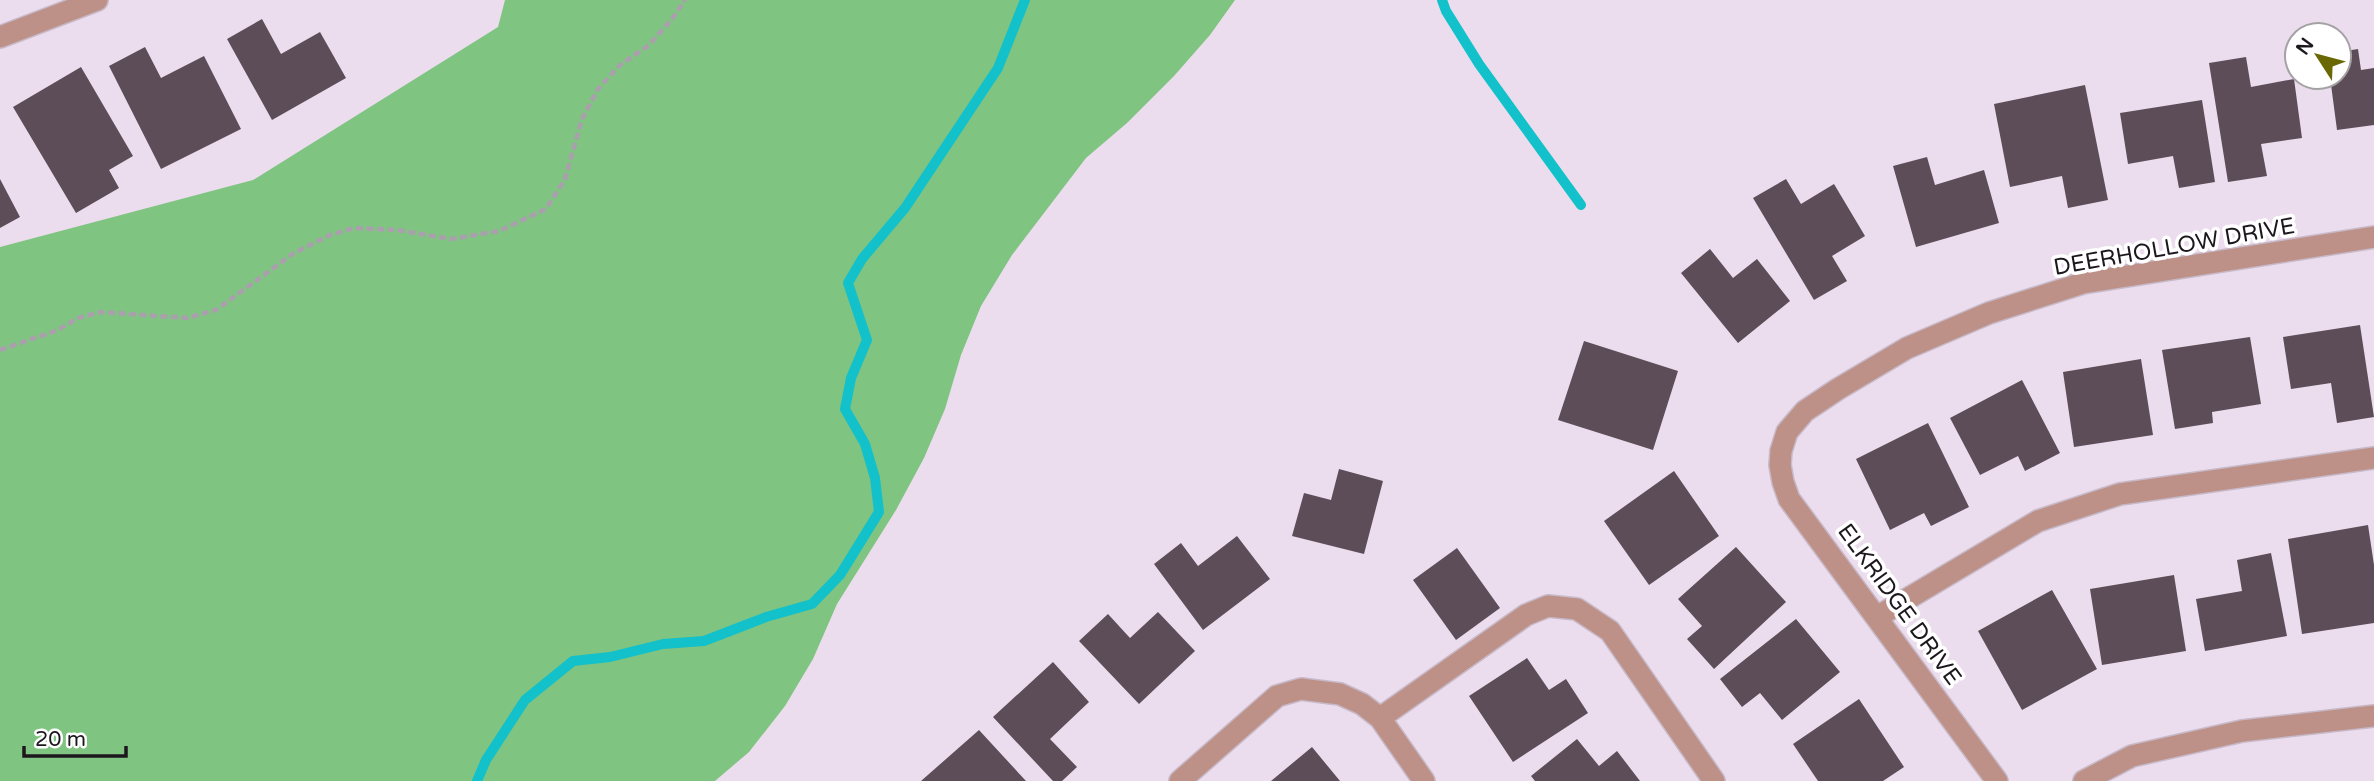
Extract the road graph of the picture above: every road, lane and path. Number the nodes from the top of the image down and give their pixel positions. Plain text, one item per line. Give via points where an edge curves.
1 (97, 0) edge
2 (685, 0) edge
3 (0, 37) edge
4 (2374, 237) edge
5 (0, 350) edge
6 (1781, 451) joint
7 (2374, 458) edge
8 (1877, 617) junction
9 (2374, 716) edge
10 (1380, 718) junction
11 (1180, 781) edge
12 (1424, 781) edge
13 (1714, 781) edge
14 (1997, 781) edge
15 (2084, 781) edge

1 - 3 street
2 - 5 path via 649,45 620,65 598,89 582,119 565,178 546,209 499,231 451,239 354,228 294,253 216,310 187,318 102,312
4 - 6 street, DEERHOLLOW DRIVE via 2083,283 1989,313 1906,348 1838,388 1805,411 1787,432
6 - 8 street, ELKRIDGE DRIVE via 1789,499
7 - 8 street via 2120,494 2038,521
8 - 14 street, ELKRIDGE DRIVE
9 - 15 street via 2242,731 2132,757
10 - 11 street via 1340,694 1301,689 1277,696
10 - 12 street
10 - 13 street via 1526,615 1548,606 1577,609 1610,631

